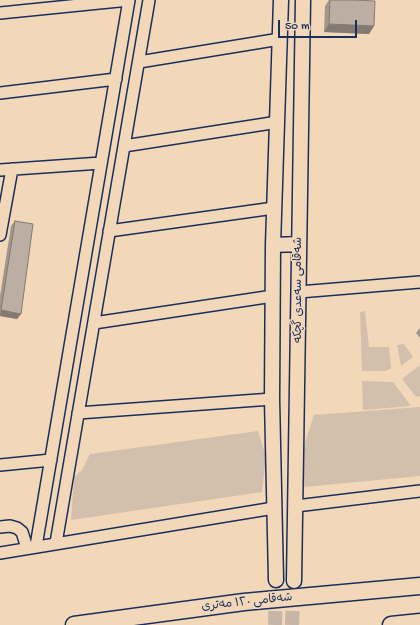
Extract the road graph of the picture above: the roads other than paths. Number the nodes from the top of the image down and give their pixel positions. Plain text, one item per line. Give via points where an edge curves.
1 (129, 0) edge
2 (149, 0) edge
3 (282, 0) edge
4 (303, 0) edge
5 (0, 13) edge
6 (280, 39) junction
7 (138, 62) junction
8 (116, 79) junction
9 (0, 93) edge
10 (278, 122) junction
11 (124, 146) junction
12 (102, 163) junction
13 (12, 169) junction
14 (0, 170) edge
15 (274, 208) junction
16 (109, 231) junction
17 (0, 235) edge
18 (299, 244) junction
19 (273, 245) junction
20 (420, 282) edge
21 (299, 292) junction
22 (273, 296) junction
23 (94, 324) junction
24 (272, 398) junction
25 (78, 413) junction
26 (51, 460) junction
27 (0, 466) edge
28 (420, 491) edge
29 (296, 506) junction
30 (274, 508) junction
31 (42, 517) junction
32 (60, 520) junction
33 (0, 527) edge
34 (56, 543) junction
35 (32, 547) junction
36 (0, 553) edge
37 (276, 580) tunnel mouth
38 (294, 581) tunnel mouth
39 (420, 586) edge
40 (420, 622) edge
41 (74, 625) edge
42 (391, 625) edge

1 - 5 street
1 - 8 street
2 - 7 street
3 - 6 main road
4 - 18 main road, شەقامی سەعدی گچکە
6 - 7 street
6 - 10 main road
7 - 11 street
8 - 9 street
8 - 12 street
10 - 11 street
10 - 15 main road
11 - 16 street
12 - 13 street
12 - 26 street
13 - 14 street
13 - 17 street
15 - 16 street
15 - 19 main road
16 - 23 street
18 - 19 main road
18 - 21 main road, شەقامی سەعدی گچکە
19 - 22 main road
20 - 21 street
21 - 29 main road, شەقامی سەعدی گچکە
22 - 23 street
22 - 24 main road
23 - 25 street
24 - 25 street
24 - 30 main road
25 - 32 street
26 - 27 street
26 - 31 street
28 - 29 street
29 - 38 main road, شەقامی سەعدی گچکە
30 - 34 street
30 - 37 main road
31 - 32 street via 50,524
31 - 35 street
32 - 34 street
33 - 35 street via 17,528
34 - 35 street
35 - 36 street
39 - 41 highway, شەقامی ١٢٠ مەتری via 244,602
40 - 42 highway

